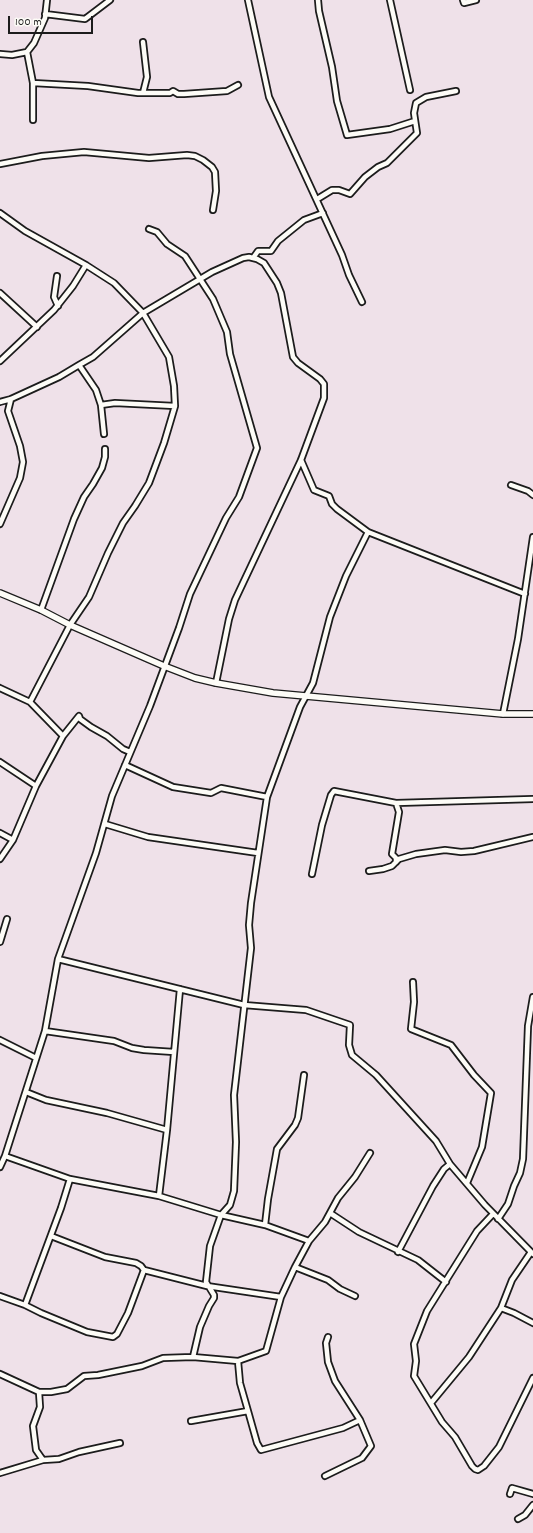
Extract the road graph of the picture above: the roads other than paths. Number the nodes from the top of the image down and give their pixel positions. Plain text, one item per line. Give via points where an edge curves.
1 (47, 0) edge
2 (110, 0) edge
3 (248, 0) edge
4 (318, 0) edge
5 (390, 0) edge
6 (463, 0) edge
7 (476, 0) edge
8 (45, 14) junction
9 (143, 42) dead end
10 (27, 52) junction
11 (0, 54) edge
12 (33, 83) junction
13 (238, 85) dead end
14 (410, 90) dead end
15 (456, 91) dead end
16 (143, 93) junction
17 (33, 120) dead end
18 (415, 121) junction
19 (0, 164) edge
20 (318, 198) dead end
21 (213, 210) dead end
22 (323, 213) junction
23 (0, 215) edge
24 (150, 228) dead end
25 (253, 258) junction
26 (86, 265) junction
27 (57, 276) dead end
28 (199, 279) junction
29 (0, 293) edge
30 (362, 302) dead end
31 (58, 306) junction
32 (143, 312) junction
33 (37, 327) junction
34 (0, 361) edge
35 (79, 365) junction
36 (11, 399) junction
37 (0, 402) edge
38 (101, 405) junction
39 (175, 406) junction
40 (104, 434) dead end
41 (105, 449) dead end
42 (301, 460) junction
43 (511, 484) dead end
44 (533, 495) edge
45 (0, 524) edge
46 (368, 532) junction
47 (533, 537) edge
48 (531, 568) edge
49 (0, 593) edge
50 (525, 594) junction
51 (41, 610) junction
52 (70, 625) junction
53 (164, 666) junction
54 (216, 683) junction
55 (0, 688) edge
56 (306, 695) junction
57 (30, 702) junction
58 (503, 714) junction
59 (533, 714) edge
60 (63, 736) junction
61 (130, 752) junction
62 (0, 762) edge
63 (125, 765) junction
64 (36, 786) junction
65 (267, 797) junction
66 (533, 799) edge
67 (396, 803) junction
68 (105, 824) junction
69 (0, 833) edge
70 (533, 838) edge
71 (13, 840) junction
72 (258, 853) junction
73 (0, 859) edge
74 (397, 860) junction
75 (370, 871) dead end
76 (312, 874) dead end
77 (7, 918) dead end
78 (0, 942) edge
79 (58, 959) junction
80 (413, 982) dead end
81 (180, 989) junction
82 (533, 996) edge
83 (244, 1005) junction
84 (45, 1031) junction
85 (0, 1040) edge
86 (174, 1052) junction
87 (36, 1058) junction
88 (304, 1075) dead end
89 (26, 1092) junction
90 (168, 1130) junction
91 (370, 1153) dead end
92 (5, 1156) junction
93 (450, 1164) junction
94 (0, 1167) edge
95 (70, 1180) junction
96 (467, 1183) junction
97 (159, 1196) junction
98 (330, 1213) junction
99 (493, 1214) junction
100 (221, 1215) junction
101 (498, 1219) junction
102 (265, 1225) junction
103 (51, 1236) junction
104 (309, 1241) junction
105 (398, 1252) junction
106 (532, 1253) edge
107 (294, 1267) junction
108 (144, 1270) junction
109 (446, 1282) junction
110 (207, 1286) junction
111 (0, 1296) edge
112 (355, 1296) dead end
113 (281, 1297) junction
114 (25, 1305) junction
115 (501, 1308) junction
116 (533, 1323) edge
117 (328, 1337) dead end
118 (193, 1357) junction
119 (238, 1361) junction
120 (0, 1374) edge
121 (533, 1378) edge
122 (39, 1392) junction
123 (432, 1403) junction
124 (248, 1410) junction
125 (360, 1420) junction
126 (191, 1421) dead end
127 (120, 1442) dead end
128 (43, 1460) junction
129 (0, 1472) edge
130 (325, 1476) dead end
131 (510, 1494) dead end
132 (533, 1494) edge
133 (533, 1505) edge
134 (518, 1519) dead end

1 - 8 street
2 - 8 street via 85,19
3 - 22 street via 269,97
4 - 18 street via 337,101 347,135 390,129
5 - 14 street
6 - 7 street via 464,3
8 - 10 street via 34,44
9 - 16 street via 147,77
10 - 11 street
10 - 12 street
12 - 16 street
12 - 17 street
13 - 16 street via 227,91 213,93
15 - 18 street via 416,102
18 - 20 street via 417,133 387,163 365,177 350,194 332,190
19 - 21 street via 84,152 149,158 187,154 203,160 215,172
22 - 25 street via 304,220 278,241 271,251 258,251
22 - 30 street
23 - 26 street
24 - 28 street via 157,232 166,244 185,256
25 - 28 street via 243,258
25 - 42 street via 264,263 277,283 293,357 324,384 324,398
26 - 31 street
26 - 32 street via 114,283
27 - 31 street via 54,297
28 - 32 street
28 - 53 street via 213,299 227,332 230,354 257,448 240,497 226,518 192,588
29 - 33 street
31 - 33 street
32 - 35 street via 93,357
32 - 39 street via 169,357
33 - 34 street
35 - 36 street
35 - 38 street via 94,386
36 - 37 street
36 - 45 street via 8,411 23,462 20,478
38 - 39 street via 115,403
38 - 40 street
39 - 52 street via 149,483 108,553 89,597
41 - 51 street via 102,468 74,519
42 - 46 street via 314,490 329,496 337,509
42 - 54 street via 235,600
43 - 44 street
46 - 50 street
46 - 56 street via 346,576 330,617 314,683
47 - 48 street
48 - 50 street
49 - 51 street
50 - 58 street
51 - 52 street
52 - 53 street
52 - 57 street
53 - 54 street
53 - 61 street
54 - 56 street via 273,693
55 - 57 street
56 - 58 street
56 - 65 street via 293,722
57 - 60 street
58 - 59 street
60 - 61 street via 79,716 88,725
60 - 64 street
61 - 63 street
62 - 64 street
63 - 65 street via 173,786 211,793 221,788
63 - 68 street via 112,796
64 - 71 street
65 - 72 street
66 - 67 street
67 - 74 street via 399,812 392,854
67 - 76 street via 332,792
68 - 72 street via 148,836
68 - 79 street
69 - 71 street
70 - 74 street via 474,851 445,850
71 - 73 street
72 - 83 street via 251,903 251,948
74 - 75 street via 392,866
77 - 78 street
79 - 81 street
79 - 84 street
80 - 96 street via 411,1029 451,1045 491,1093 482,1147
81 - 83 street
81 - 86 street
82 - 101 street via 528,1026 523,1159 508,1204
83 - 93 street via 306,1010 350,1025 349,1045 352,1055 376,1075 401,1102 436,1141
83 - 100 street via 234,1095 235,1178 230,1205
84 - 86 street via 114,1041 144,1050
84 - 87 street
85 - 87 street
86 - 90 street
87 - 89 street
88 - 102 street via 298,1118 277,1149
89 - 90 street via 46,1100
89 - 92 street
90 - 97 street
91 - 98 street
92 - 94 street
92 - 95 street
93 - 96 street
93 - 105 street via 433,1186
95 - 97 street
95 - 103 street
96 - 99 street
97 - 100 street
98 - 104 street
98 - 105 street via 359,1232
99 - 101 street
99 - 109 street via 477,1231
100 - 102 street
100 - 110 street via 210,1246
101 - 106 street
102 - 104 street
103 - 108 street via 105,1257 136,1264
103 - 114 street
104 - 107 street
105 - 109 street via 418,1260
106 - 115 street via 512,1280
107 - 112 street via 328,1280
107 - 113 street
108 - 110 street
108 - 114 street via 128,1313 114,1337 86,1332
109 - 123 street via 427,1311 414,1344 414,1376
110 - 113 street
110 - 118 street via 214,1298 200,1327
111 - 114 street
113 - 119 street via 266,1352
115 - 116 street
115 - 123 street via 469,1357
117 - 125 street via 328,1362 335,1381
118 - 119 street
118 - 122 street via 163,1358 142,1366 98,1376 84,1376 67,1388
119 - 124 street via 240,1383
120 - 122 street
121 - 123 street via 499,1448 478,1470 472,1466
122 - 128 street via 40,1407 33,1426 36,1450
124 - 125 street via 261,1450 343,1428
124 - 126 street
125 - 130 street via 371,1446 362,1458
127 - 128 street via 59,1459
128 - 129 street
131 - 132 street via 512,1488
133 - 134 street

